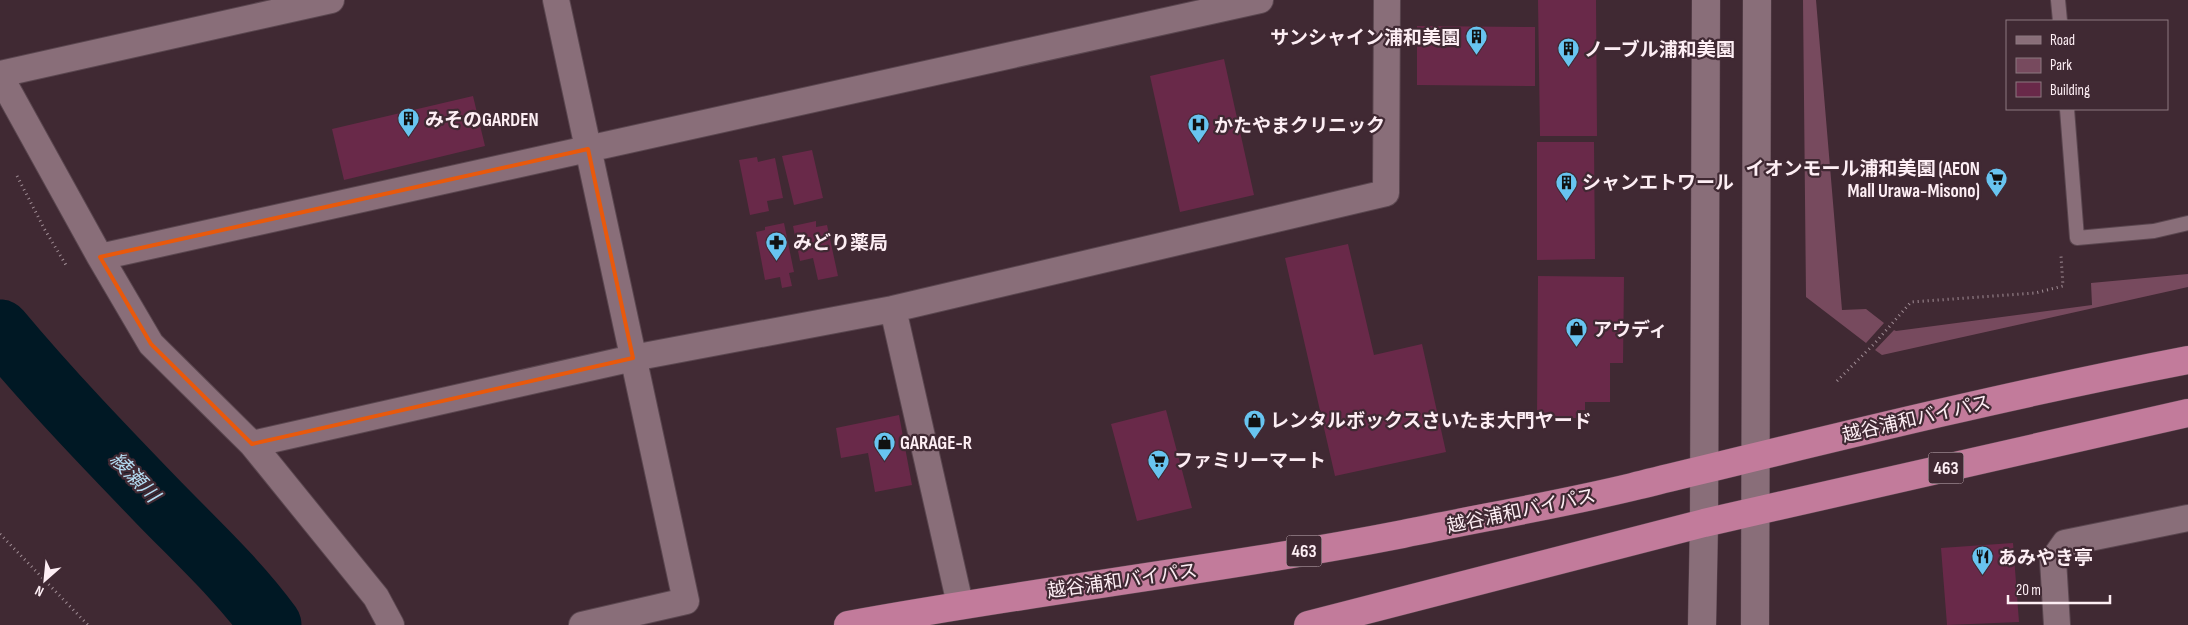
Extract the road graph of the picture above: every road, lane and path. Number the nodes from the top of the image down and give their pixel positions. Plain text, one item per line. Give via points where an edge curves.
1 (330, 0) edge
2 (556, 0) edge
3 (1260, 0) edge
4 (1387, 0) edge
5 (1706, 0) edge
6 (1757, 0) edge
7 (2058, 0) edge
8 (2060, 20) edge
9 (0, 75) edge
10 (2067, 110) edge
11 (588, 149) junction
12 (2188, 223) edge
13 (2060, 250) dead end
14 (100, 257) junction
15 (893, 309) junction
16 (633, 358) junction
17 (2188, 360) edge
18 (1837, 381) dead end
19 (2188, 413) edge
20 (252, 444) junction
21 (1757, 455) junction
22 (1704, 468) junction
23 (1757, 512) junction
24 (2188, 518) edge
25 (1704, 524) junction
26 (0, 534) edge
27 (960, 604) junction
28 (88, 625) edge
29 (391, 625) edge
30 (582, 625) edge
31 (848, 625) edge
32 (1308, 625) edge
33 (1702, 625) edge
34 (1755, 625) edge
35 (2057, 625) edge

1 - 9 street
2 - 11 street
3 - 11 street
4 - 15 street via 1386,193
5 - 22 street
6 - 21 street
7 - 8 lane
9 - 14 street
10 - 12 lane via 2077,238 2154,231
11 - 14 street
11 - 16 street
13 - 18 path via 2063,286 2035,293 1911,302
14 - 20 street via 151,344
15 - 16 street
15 - 27 street
16 - 20 street
16 - 30 street via 686,601
17 - 21 highway, 越谷浦和バイパス / 463
19 - 23 highway, 463
20 - 29 street via 376,598
21 - 22 highway, 越谷浦和バイパス / 463
21 - 23 street
22 - 25 street
22 - 27 highway, 越谷浦和バイパス / 463 via 1630,488 1399,534 1243,562
23 - 25 highway, 463
23 - 34 street
24 - 35 street via 2065,543 2053,560
25 - 32 highway, 463
25 - 33 street
26 - 28 path
27 - 31 highway, 越谷浦和バイパス / 463

